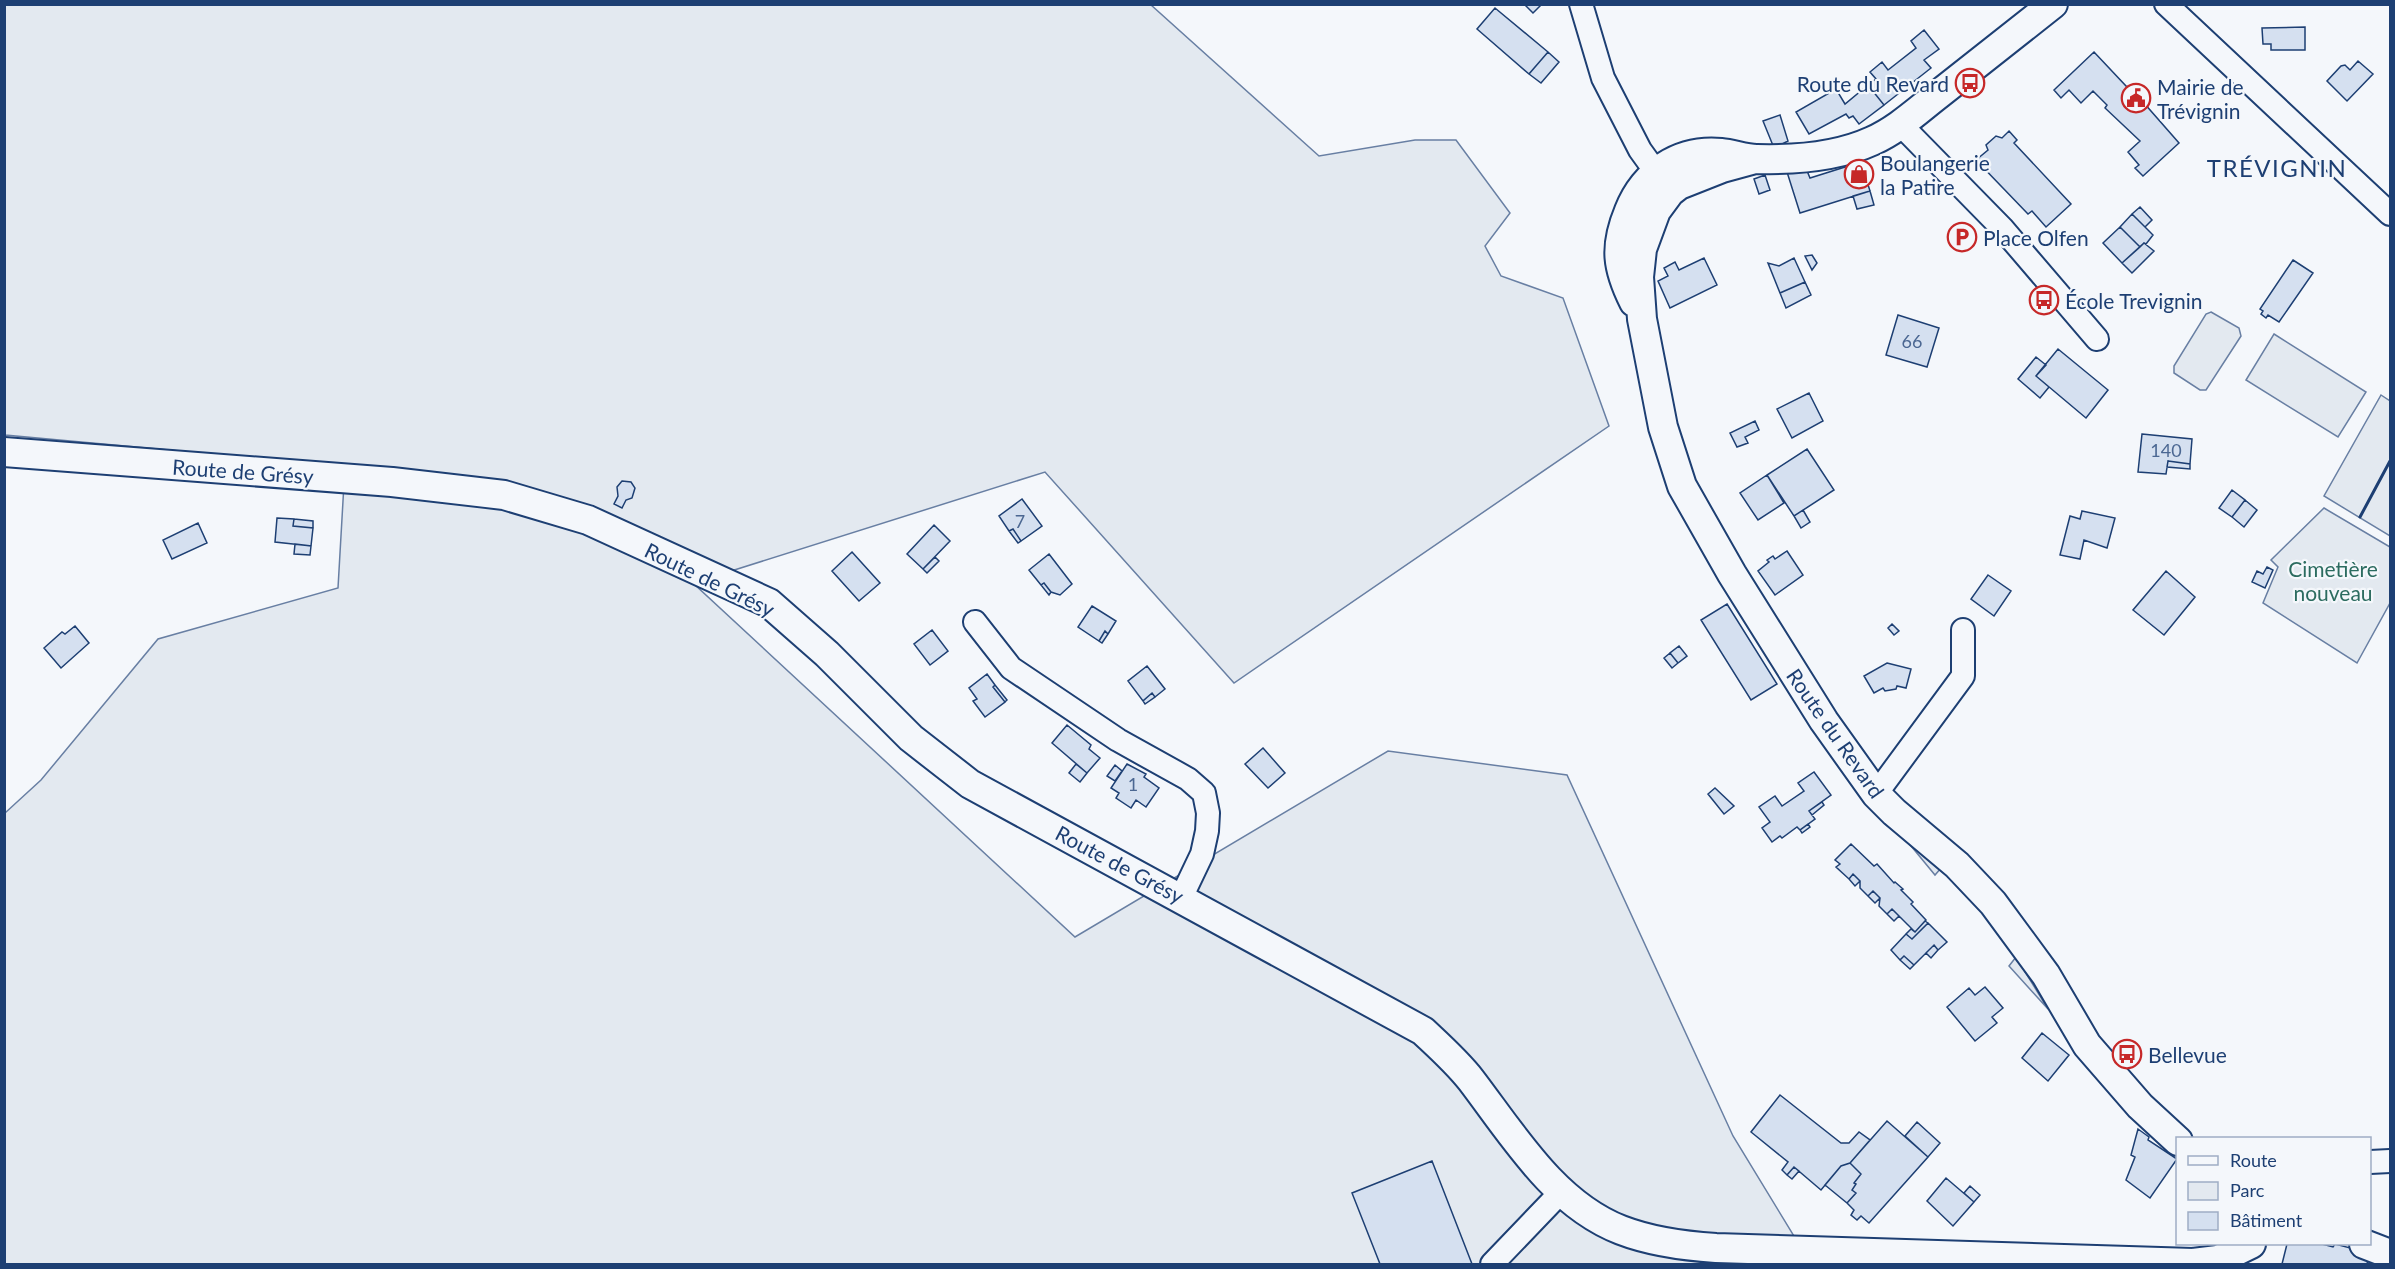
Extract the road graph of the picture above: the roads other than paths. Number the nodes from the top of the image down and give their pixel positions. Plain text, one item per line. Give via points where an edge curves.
1 (1581, 4) edge
2 (2053, 4) edge
3 (2166, 4) edge
4 (1901, 125) junction
5 (1663, 182) junction
6 (2391, 214) edge
7 (2097, 339) dead end
8 (4, 452) edge
9 (975, 622) dead end
10 (1963, 630) dead end
11 (1876, 794) junction
12 (1181, 898) junction
13 (2176, 1139) edge
14 (2391, 1161) edge
15 (2371, 1162) edge
16 (1562, 1191) junction
17 (2248, 1245) edge
18 (2367, 1245) edge
19 (2225, 1252) edge
20 (2391, 1254) edge
21 (2088, 1262) edge
22 (1492, 1264) edge

1 - 5 street via 1603,78 1640,150
2 - 4 main road, Route du Revard
3 - 6 street
4 - 5 main road, Route du Revard via 1843,152 1812,157 1755,159 1691,153 1675,160
4 - 7 street via 2002,228
5 - 11 main road, Route du Revard via 1633,201 1618,248 1620,267 1642,319 1663,427 1682,486 1824,721
8 - 12 main road, Route de Grésy via 392,482 492,494 588,520 769,603 827,654 911,738 970,784
9 - 12 street via 1011,668 1118,740 1188,779 1204,794 1208,813 1202,854
10 - 11 street via 1963,676
11 - 13 main road, Route du Revard via 1957,865 1993,903 2046,975 2087,1045 2140,1106
12 - 16 main road, Route de Grésy via 1423,1031 1450,1056 1530,1158
14 - 15 street
16 - 21 main road, Route de Grésy via 1587,1212 1622,1231 1682,1246
16 - 22 street
17 - 19 main road, Route de Grésy
18 - 20 main road
19 - 21 main road, Route de Grésy via 2193,1263

